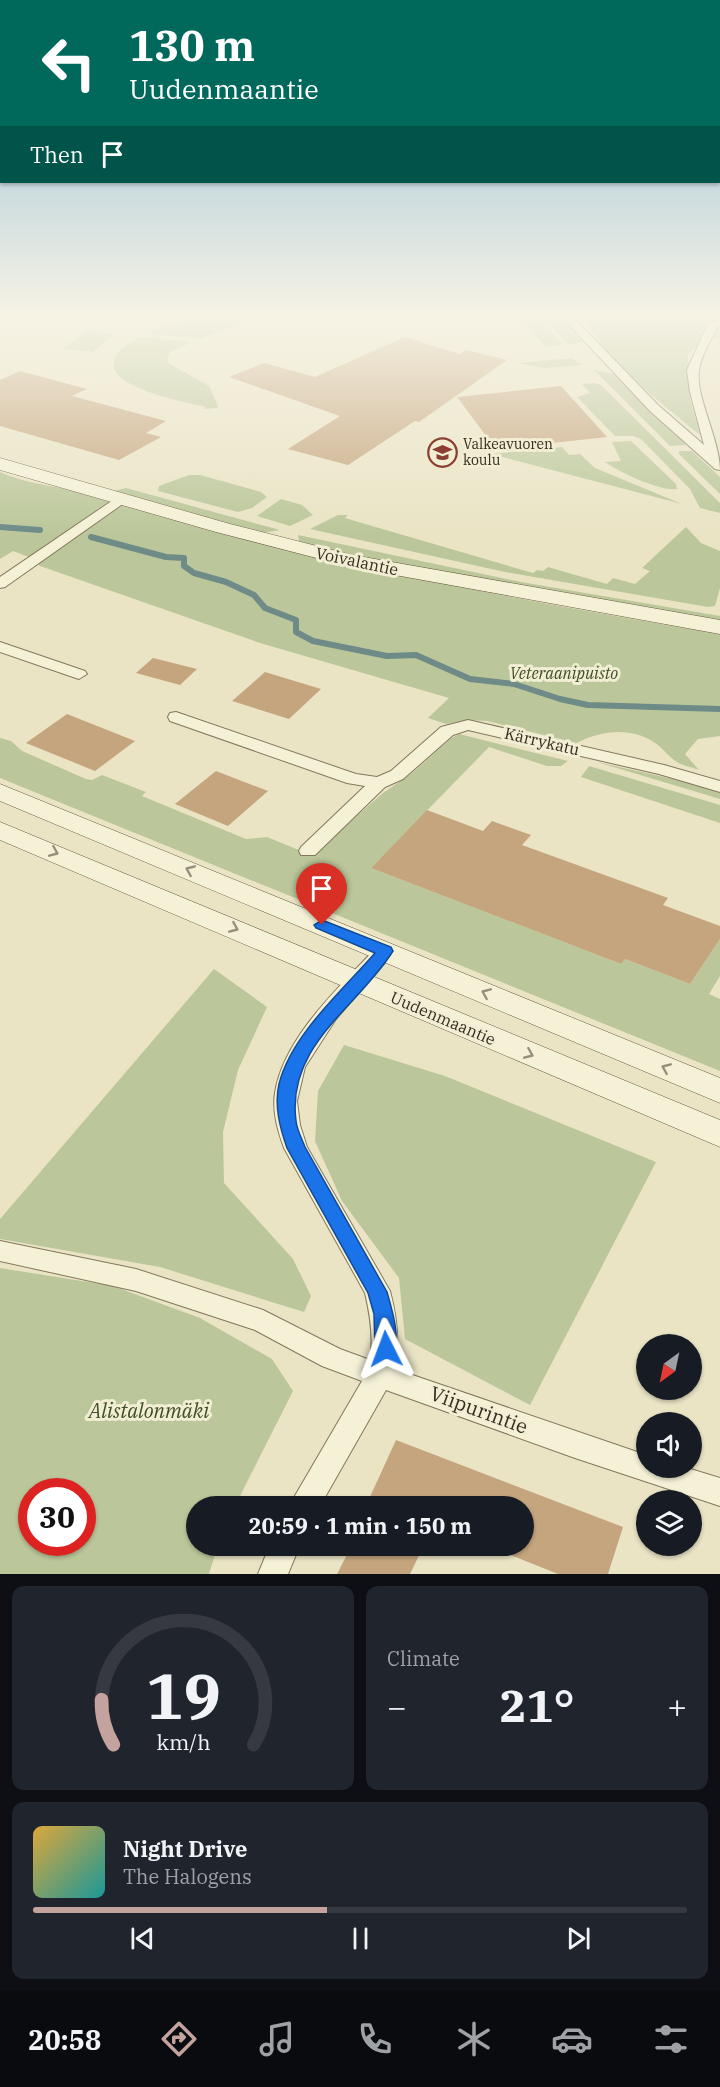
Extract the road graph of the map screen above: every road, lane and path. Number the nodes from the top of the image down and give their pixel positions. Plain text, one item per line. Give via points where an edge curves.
1 (633, 386) edge
2 (695, 386) edge
3 (717, 463) edge
4 (0, 464) edge
5 (119, 500) junction
6 (0, 584) edge
7 (720, 627) edge
8 (0, 647) edge
9 (79, 674) dead end
10 (176, 717) dead end
11 (379, 783) junction
12 (720, 787) edge
13 (0, 792) edge
14 (0, 830) edge
15 (308, 851) dead end
16 (385, 951) junction
17 (357, 982) junction
18 (720, 1091) edge
19 (720, 1134) edge
20 (0, 1251) edge
21 (381, 1376) junction
22 (720, 1492) edge
23 (310, 1496) edge
24 (280, 1556) edge
25 (273, 1574) edge

1 - 3 street
2 - 3 street
4 - 5 main road, Voivalantie
5 - 6 street
5 - 7 main road, Voivalantie via 351,561
8 - 9 street
10 - 11 street via 353,778
11 - 12 street, Kärrykatu via 397,775 447,731 468,725 664,770
11 - 15 street, Kärrykatu
16 -> 13 main road
14 -> 17 main road, Uudenmaantie
16 - 17 street
18 -> 16 main road
17 -> 19 main road, Uudenmaantie
17 - 21 street via 306,1045 287,1085 286,1106 296,1148 377,1292 386,1349
20 - 21 street, Viipurintie via 136,1280 263,1320 332,1358
21 - 22 street, Viipurintie
21 - 23 street
24 - 25 street

